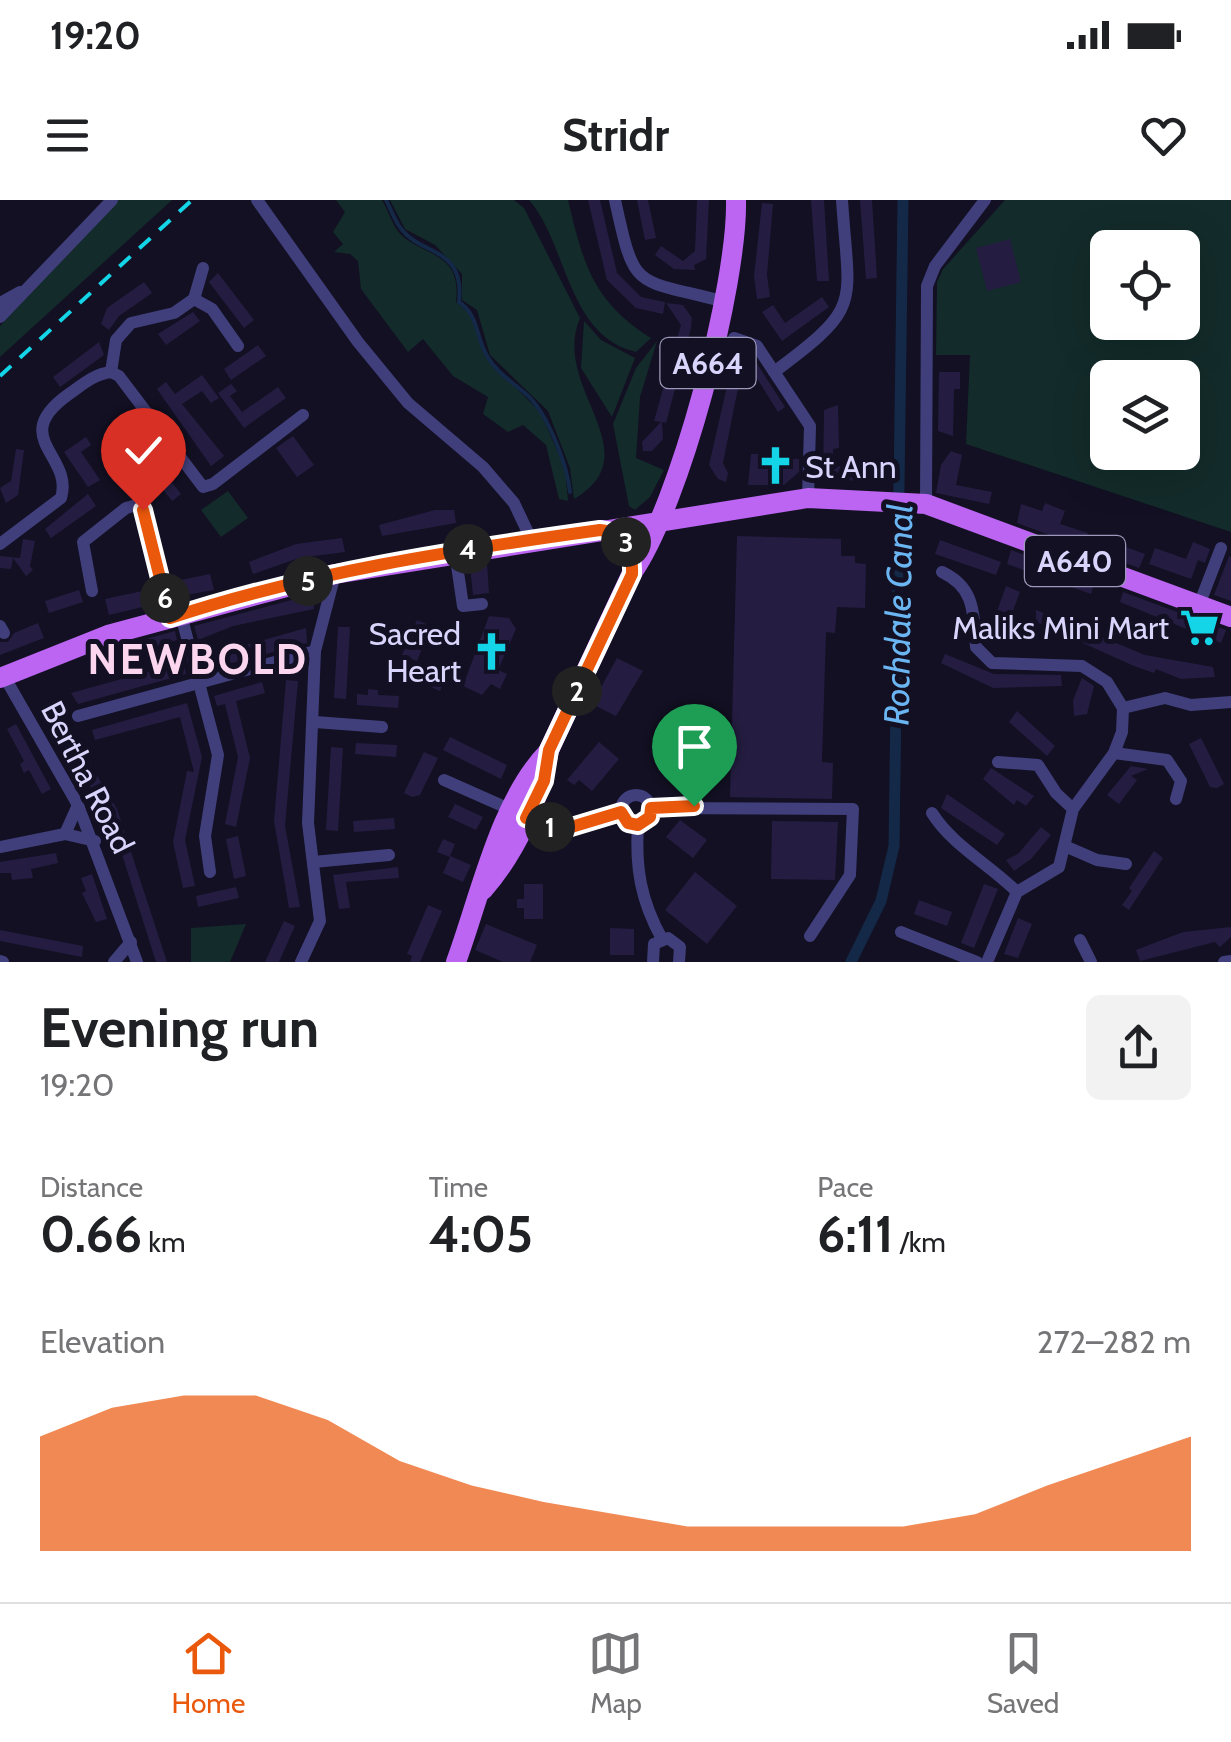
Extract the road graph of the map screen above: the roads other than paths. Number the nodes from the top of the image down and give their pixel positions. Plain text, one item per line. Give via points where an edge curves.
1 (112, 200) edge
2 (257, 200) edge
3 (615, 200) edge
4 (736, 200) edge
5 (842, 200) edge
6 (985, 200) edge
7 (204, 268) dead end
8 (27, 289) junction
9 (194, 299) junction
10 (722, 300) junction
11 (0, 303) edge
12 (0, 318) edge
13 (734, 338) dead end
14 (238, 346) dead end
15 (110, 372) junction
16 (774, 372) junction
17 (303, 415) dead end
18 (679, 474) junction
19 (808, 498) junction
20 (922, 504) junction
21 (714, 514) junction
22 (659, 521) junction
23 (600, 530) junction
24 (531, 540) junction
25 (1, 541) edge
26 (1221, 548) dead end
27 (455, 552) junction
28 (942, 572) dead end
29 (336, 574) junction
30 (632, 574) junction
31 (92, 591) dead end
32 (989, 591) dead end
33 (972, 598) junction
34 (482, 604) dead end
35 (1199, 605) junction
36 (175, 617) junction
37 (1231, 617) edge
38 (315, 651) junction
39 (2, 677) edge
40 (198, 683) junction
41 (1231, 702) edge
42 (1123, 708) junction
43 (78, 716) dead end
44 (315, 722) junction
45 (382, 727) dead end
46 (1114, 754) junction
47 (998, 762) dead end
48 (444, 780) dead end
49 (1176, 798) dead end
50 (78, 805) junction
51 (651, 808) junction
52 (1073, 809) junction
53 (621, 812) junction
54 (932, 813) dead end
55 (519, 815) junction
56 (638, 825) junction
57 (65, 834) junction
58 (95, 841) junction
59 (0, 847) edge
60 (1067, 847) junction
61 (389, 855) dead end
62 (313, 862) junction
63 (1126, 864) dead end
64 (210, 872) dead end
65 (1017, 892) junction
66 (901, 932) dead end
67 (810, 936) dead end
68 (662, 939) junction
69 (1080, 940) dead end
70 (131, 942) junction
71 (114, 962) edge
72 (137, 962) edge
73 (301, 962) edge
74 (456, 962) edge
75 (653, 962) edge
76 (679, 962) edge
77 (977, 962) edge
78 (987, 962) edge
79 (1091, 962) edge

1 - 8 street
2 - 24 street via 358,342 408,403 483,467 514,503
3 - 10 street via 630,266 646,282
4 - 10 main road, A664
5 - 16 street via 848,293 840,319
6 - 20 street via 927,286
7 - 9 street
8 - 11 street
8 - 12 street
9 - 14 street via 212,309
9 - 15 street via 174,313 130,323 116,340
10 - 18 main road, A664
13 - 16 street via 757,346
15 - 17 street via 203,487
15 - 25 street via 48,411 42,438 63,481 61,498
16 - 19 street via 810,426
18 - 21 main road via 686,500
18 - 22 main road, A664
19 - 20 main road, A640
19 - 21 main road, A640
20 - 35 main road, A640
21 - 22 main road, A640
22 - 23 main road, A640
22 - 30 main road, A664
23 - 24 main road, A640
23 - 30 main road via 626,542
24 - 27 main road, A640
26 - 35 street
27 - 29 main road, A640
27 - 34 street via 464,606
28 - 33 street via 958,579
29 - 36 main road, A640
29 - 38 street
30 - 55 main road, A664 via 549,750 528,772
31 - 36 street via 83,542 140,504
32 - 33 street
33 - 42 street via 976,647 992,664 1082,666 1107,682
35 - 37 main road, A640
36 - 39 main road, A640
36 - 40 street
38 - 40 street
38 - 44 street
39 - 50 street, Bertha Road
40 - 43 street
40 - 64 street via 218,755 205,836
41 - 42 street via 1191,705 1164,698
42 - 46 street
44 - 45 street
44 - 62 street via 308,823
46 - 49 street via 1167,760 1181,781
46 - 52 street
47 - 52 street via 1038,765
48 - 55 street
50 - 57 street
50 - 58 street, Bertha Road
51 - 53 street via 635,794
51 - 56 street
51 - 67 street via 853,809 850,875
52 - 60 street
53 - 55 street via 568,828
53 - 56 street
54 - 65 street via 938,836 991,866
55 - 74 main road, A664
56 - 68 street via 638,880
57 - 58 street
57 - 59 street
58 - 70 street, Bertha Road
60 - 63 street
60 - 65 street via 1059,867
61 - 62 street
62 - 73 street via 320,921
65 - 78 street
66 - 77 street via 921,933
68 - 75 street via 651,948
68 - 76 street via 680,947
69 - 79 street
70 - 71 street
70 - 72 street, Bertha Road

